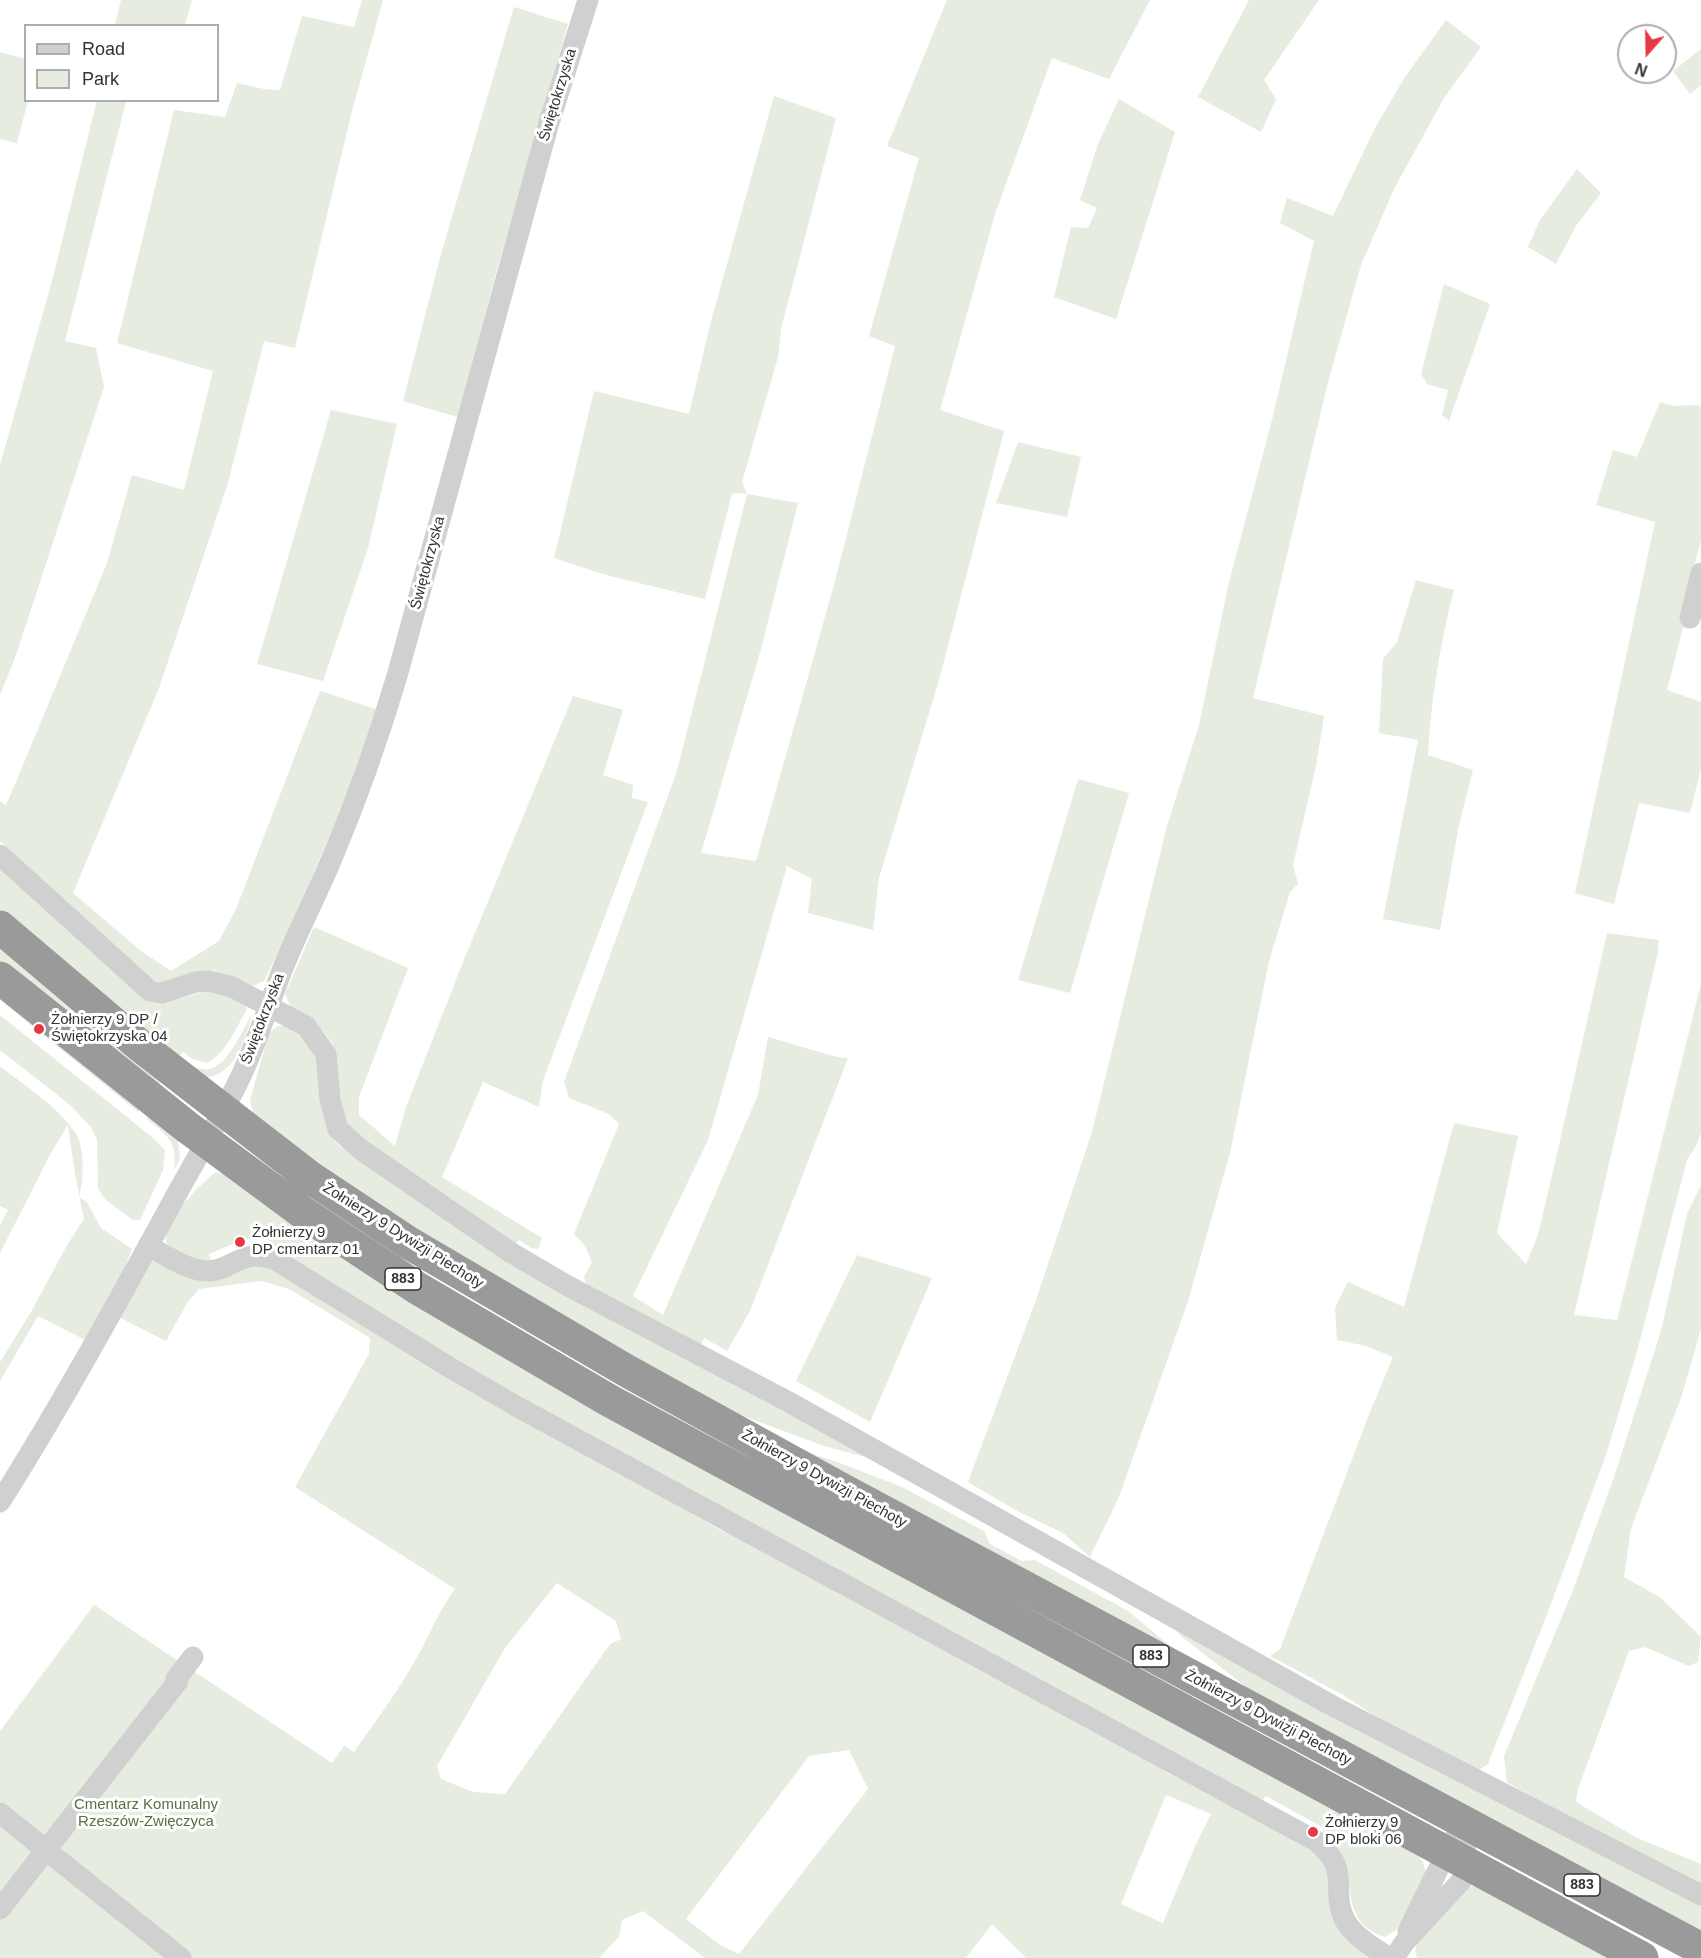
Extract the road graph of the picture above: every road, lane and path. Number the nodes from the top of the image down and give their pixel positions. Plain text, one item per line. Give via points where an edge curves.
1 (588, 0) edge
2 (1701, 573) edge
3 (1690, 618) dead end
4 (0, 855) edge
5 (0, 927) edge
6 (0, 978) edge
7 (270, 1006) junction
8 (223, 1110) junction
9 (207, 1142) junction
10 (148, 1246) junction
11 (0, 1502) edge
12 (193, 1658) dead end
13 (0, 1813) edge
14 (1462, 1822) junction
15 (46, 1850) junction
16 (1457, 1858) junction
17 (1701, 1895) edge
18 (0, 1909) edge
19 (1701, 1949) edge
20 (1396, 1953) edge
21 (181, 1958) edge
22 (1642, 1958) edge

1 - 7 street, Świętokrzyska via 548,126 383,720 349,815
2 - 3 street
4 - 7 street via 150,991 162,993 209,981 232,987
5 - 8 highway, Żołnierzy 9 Dywizji Piechoty / 883
6 - 9 highway, 883
7 - 8 street, Świętokrzyska
7 - 17 street via 306,1026 326,1054 330,1100 338,1129 360,1149 510,1252 827,1423 1331,1705
8 - 9 street, Świętokrzyska
8 - 14 highway, Żołnierzy 9 Dywizji Piechoty / 883 via 311,1178 409,1243 627,1371
9 - 10 street
9 - 16 highway, 883 via 302,1212 417,1288 610,1401
10 - 11 street via 48,1425
10 - 20 street via 188,1266 208,1271 252,1256 274,1259 516,1406 1316,1841 1327,1850 1338,1869 1341,1911 1347,1923 1357,1934
12 - 15 street
13 - 15 street
14 - 16 street
14 - 19 highway, Żołnierzy 9 Dywizji Piechoty / 883
15 - 18 street
15 - 21 street
16 - 20 street via 1411,1922
16 - 22 highway, 883

